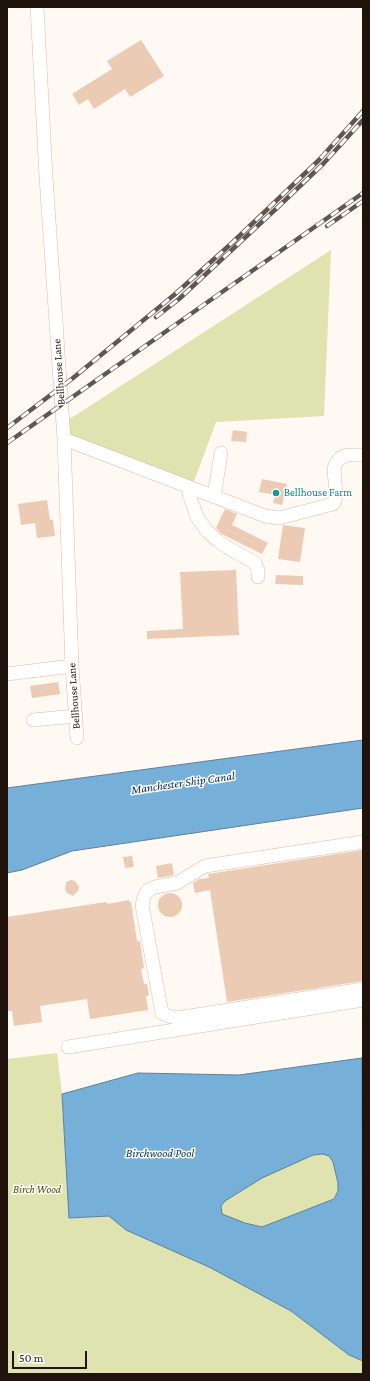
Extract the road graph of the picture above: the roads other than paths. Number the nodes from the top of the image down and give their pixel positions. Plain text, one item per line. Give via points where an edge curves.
1 (37, 7) edge
2 (64, 439) junction
3 (221, 452) dead end
4 (363, 455) edge
5 (188, 487) junction
6 (214, 497) junction
7 (258, 577) dead end
8 (72, 666) junction
9 (7, 674) edge
10 (76, 716) junction
11 (33, 720) dead end
12 (77, 738) dead end
13 (363, 842) edge
14 (363, 989) edge
15 (363, 1000) edge
16 (68, 1047) dead end

1 - 2 street, Bellhouse Lane
2 - 5 street
2 - 8 street, Bellhouse Lane
3 - 6 street
4 - 6 street via 347,455 336,462 336,495 333,504 279,518 265,516
5 - 6 street
5 - 7 street via 197,517 207,531 218,541 255,563
8 - 9 street
8 - 10 street, Bellhouse Lane
10 - 11 street
10 - 12 street, Bellhouse Lane
13 - 14 street via 205,866 177,883 148,890 142,905 162,1013 168,1016 176,1018
15 - 16 street

